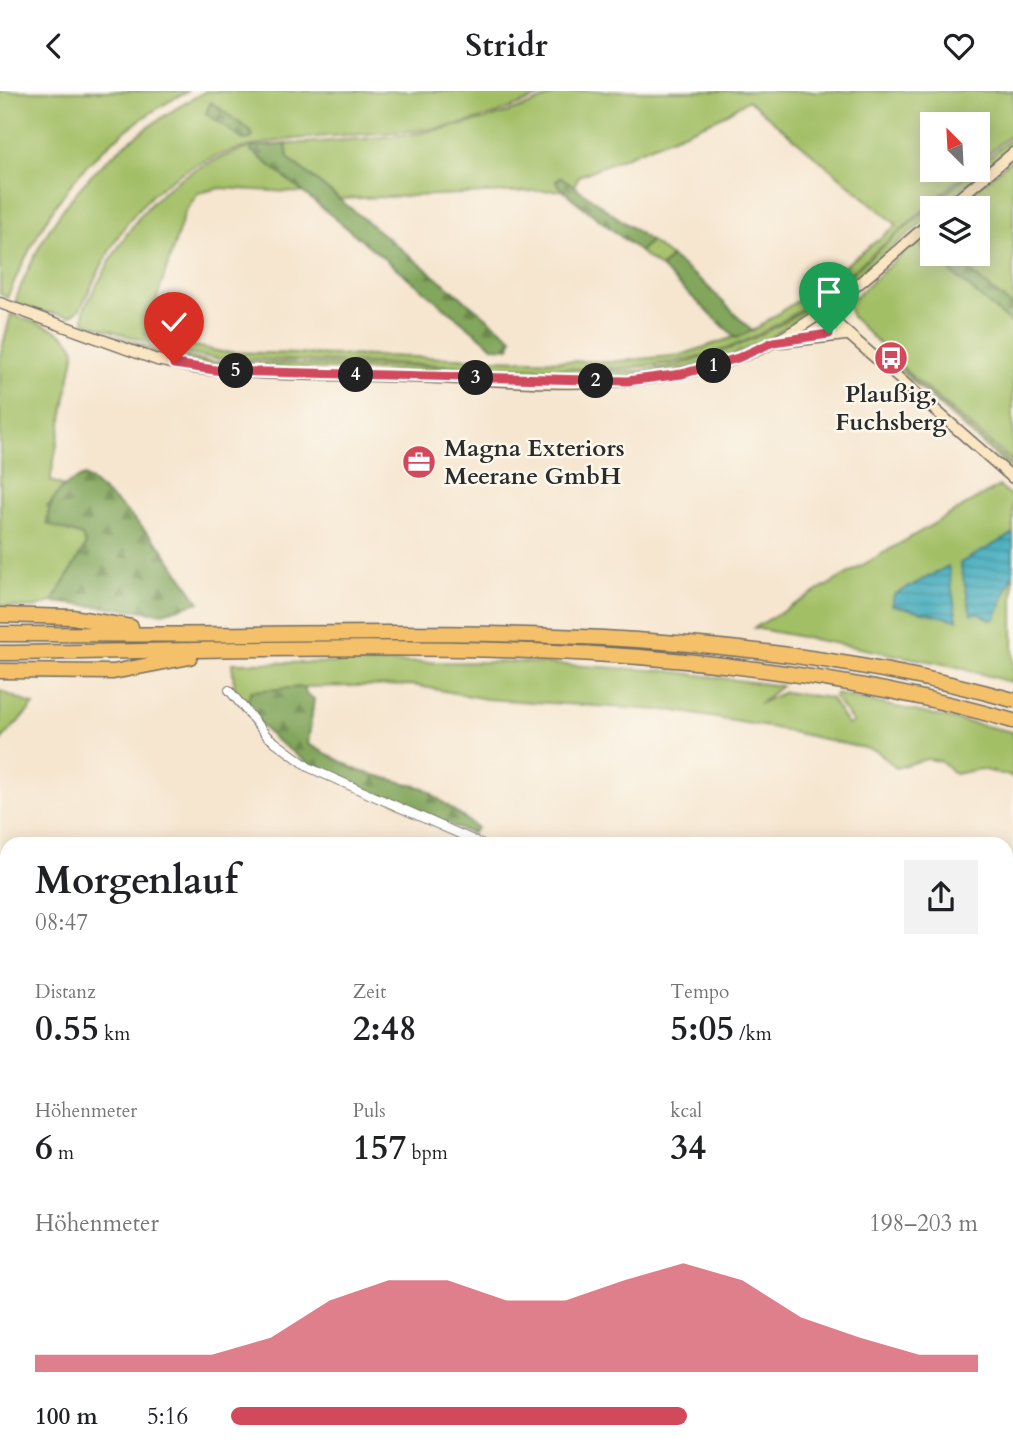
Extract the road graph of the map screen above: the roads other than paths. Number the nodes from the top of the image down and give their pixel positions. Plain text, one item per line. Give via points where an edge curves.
1 (1013, 153) edge
2 (961, 196) edge
3 (920, 231) edge
4 (0, 303) edge
5 (823, 312) junction
6 (846, 335) junction
7 (773, 342) junction
8 (1013, 478) edge
9 (0, 615) edge
10 (167, 633) junction
11 (0, 634) edge
12 (218, 651) junction
13 (0, 653) edge
14 (0, 671) edge
15 (229, 691) dead end
16 (1013, 699) edge
17 (1013, 721) edge
18 (467, 837) edge

1 - 2 main road
3 - 5 main road
4 - 7 main road via 157,360 222,371 627,381 703,369
5 - 6 main road
5 - 7 main road
6 - 7 main road
6 - 8 main road
9 - 10 highway via 72,617
10 - 11 highway
10 - 16 highway via 590,636 835,661
12 - 13 highway
12 - 14 highway via 113,672
12 - 17 highway via 586,654 749,669
15 - 18 street via 267,736 310,768

